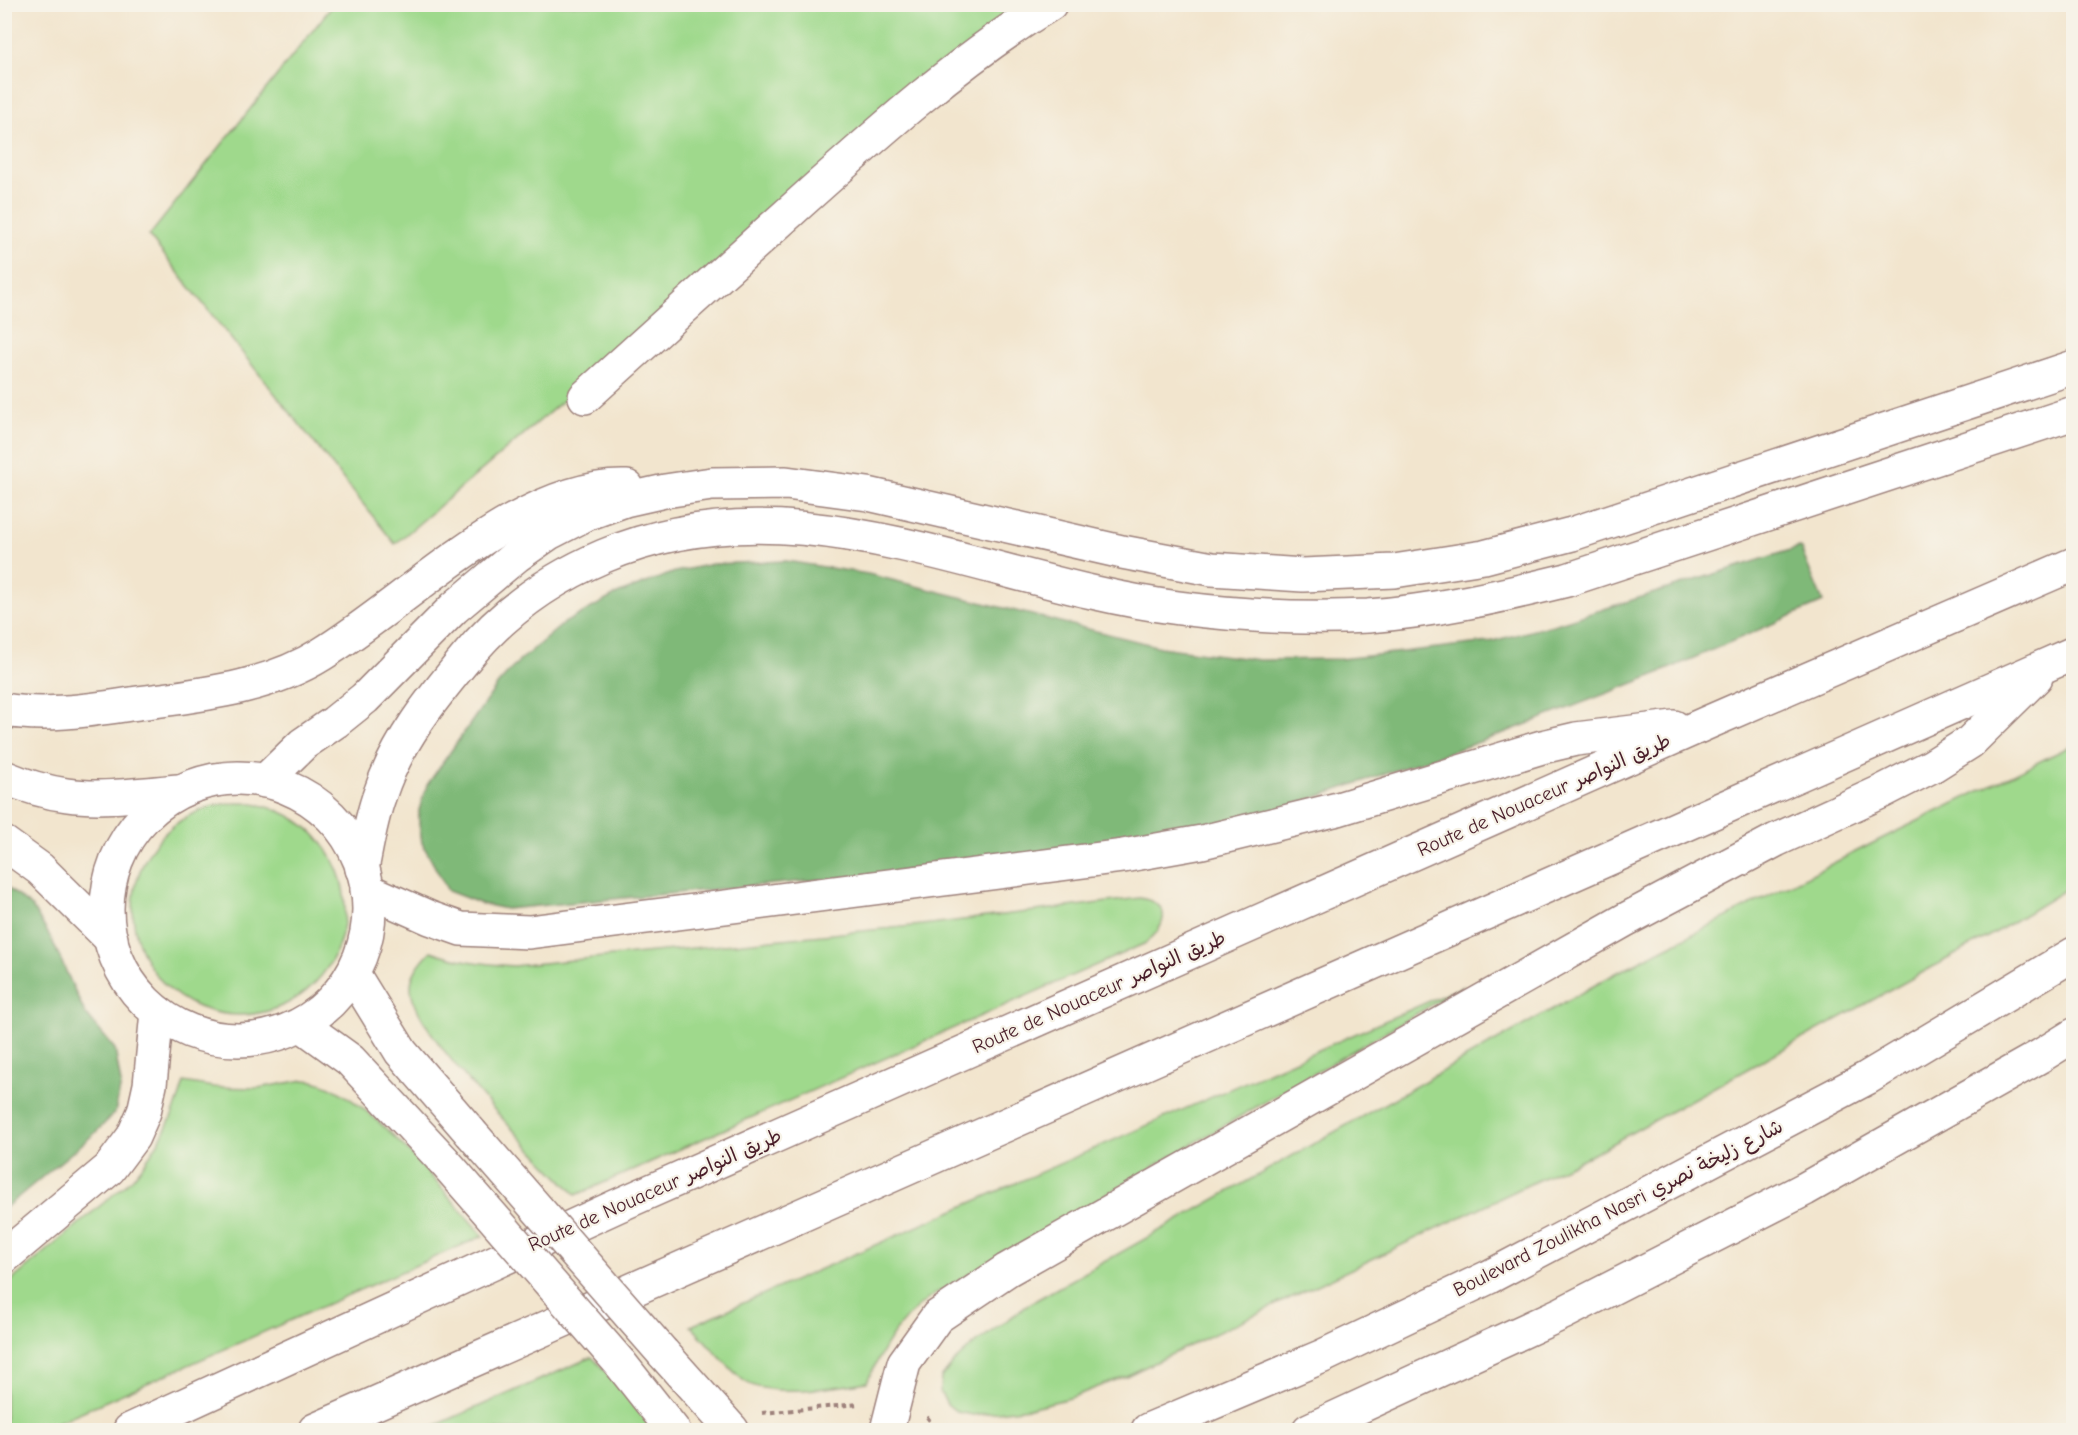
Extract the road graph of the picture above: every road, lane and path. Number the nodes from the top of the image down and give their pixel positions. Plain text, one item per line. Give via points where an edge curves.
1 (1050, 4) edge
2 (2073, 368) edge
3 (585, 397) dead end
4 (2073, 413) edge
5 (665, 490) junction
6 (2073, 564) edge
7 (2061, 658) edge
8 (4, 710) edge
9 (1709, 722) junction
10 (4, 777) edge
11 (265, 781) junction
12 (179, 791) junction
13 (4, 843) edge
14 (365, 879) junction
15 (111, 939) junction
16 (2073, 954) edge
17 (352, 974) junction
18 (157, 1012) junction
19 (303, 1026) junction
20 (2073, 1035) edge
21 (4, 1257) edge
22 (860, 1404) dead end
23 (759, 1413) dead end
24 (1313, 1429) edge
25 (130, 1431) edge
26 (315, 1431) edge
27 (673, 1431) edge
28 (732, 1431) edge
29 (887, 1431) edge
30 (1148, 1431) edge

1 - 3 main road via 956,68 896,118
2 - 5 main road via 1572,534 1484,557 1394,571 1303,575 1212,569 868,494 786,483 712,484
4 - 14 main road via 1567,580 1488,599 1368,616 1304,617 1177,608 1085,590 915,547 844,532 790,526 694,529 656,538 617,550 544,586 482,638 410,729 394,759 372,820
5 - 8 main road via 586,490 537,508 471,547 321,656 257,683 223,692 93,709 48,713
5 - 11 main road via 586,514 516,556 454,608 365,698 303,744
6 - 9 main road, Route de Nouaceur طريق النواصر
7 - 26 main road
7 - 29 main road via 1970,742 1932,766 1776,840 1625,920 1007,1270 937,1317 904,1363
9 - 14 main road via 1542,747 1338,809 1202,842 1123,856 529,932 461,929 430,918
9 - 25 main road, Route de Nouaceur طريق النواصر via 617,1206
10 - 12 main road via 30,788 70,796
11 - 12 main road via 228,777
11 - 14 main road via 279,783 323,808 341,827
12 - 15 main road via 158,804 124,842 108,889
13 - 15 main road via 40,869
14 - 17 main road via 366,937
15 - 18 main road via 128,980
16 - 30 main road, Boulevard Zoulikha Nasri شارع زليخة نصري via 1867,1078 1489,1277 1323,1356
17 - 19 main road via 326,1006
17 - 28 main road, bridge via 400,1052
18 - 19 main road via 212,1038 254,1040
18 - 21 main road via 150,1085 133,1137 109,1169
19 - 27 main road, bridge via 350,1060 444,1161 620,1363
20 - 24 main road via 1805,1189 1563,1313
22 - 23 path

